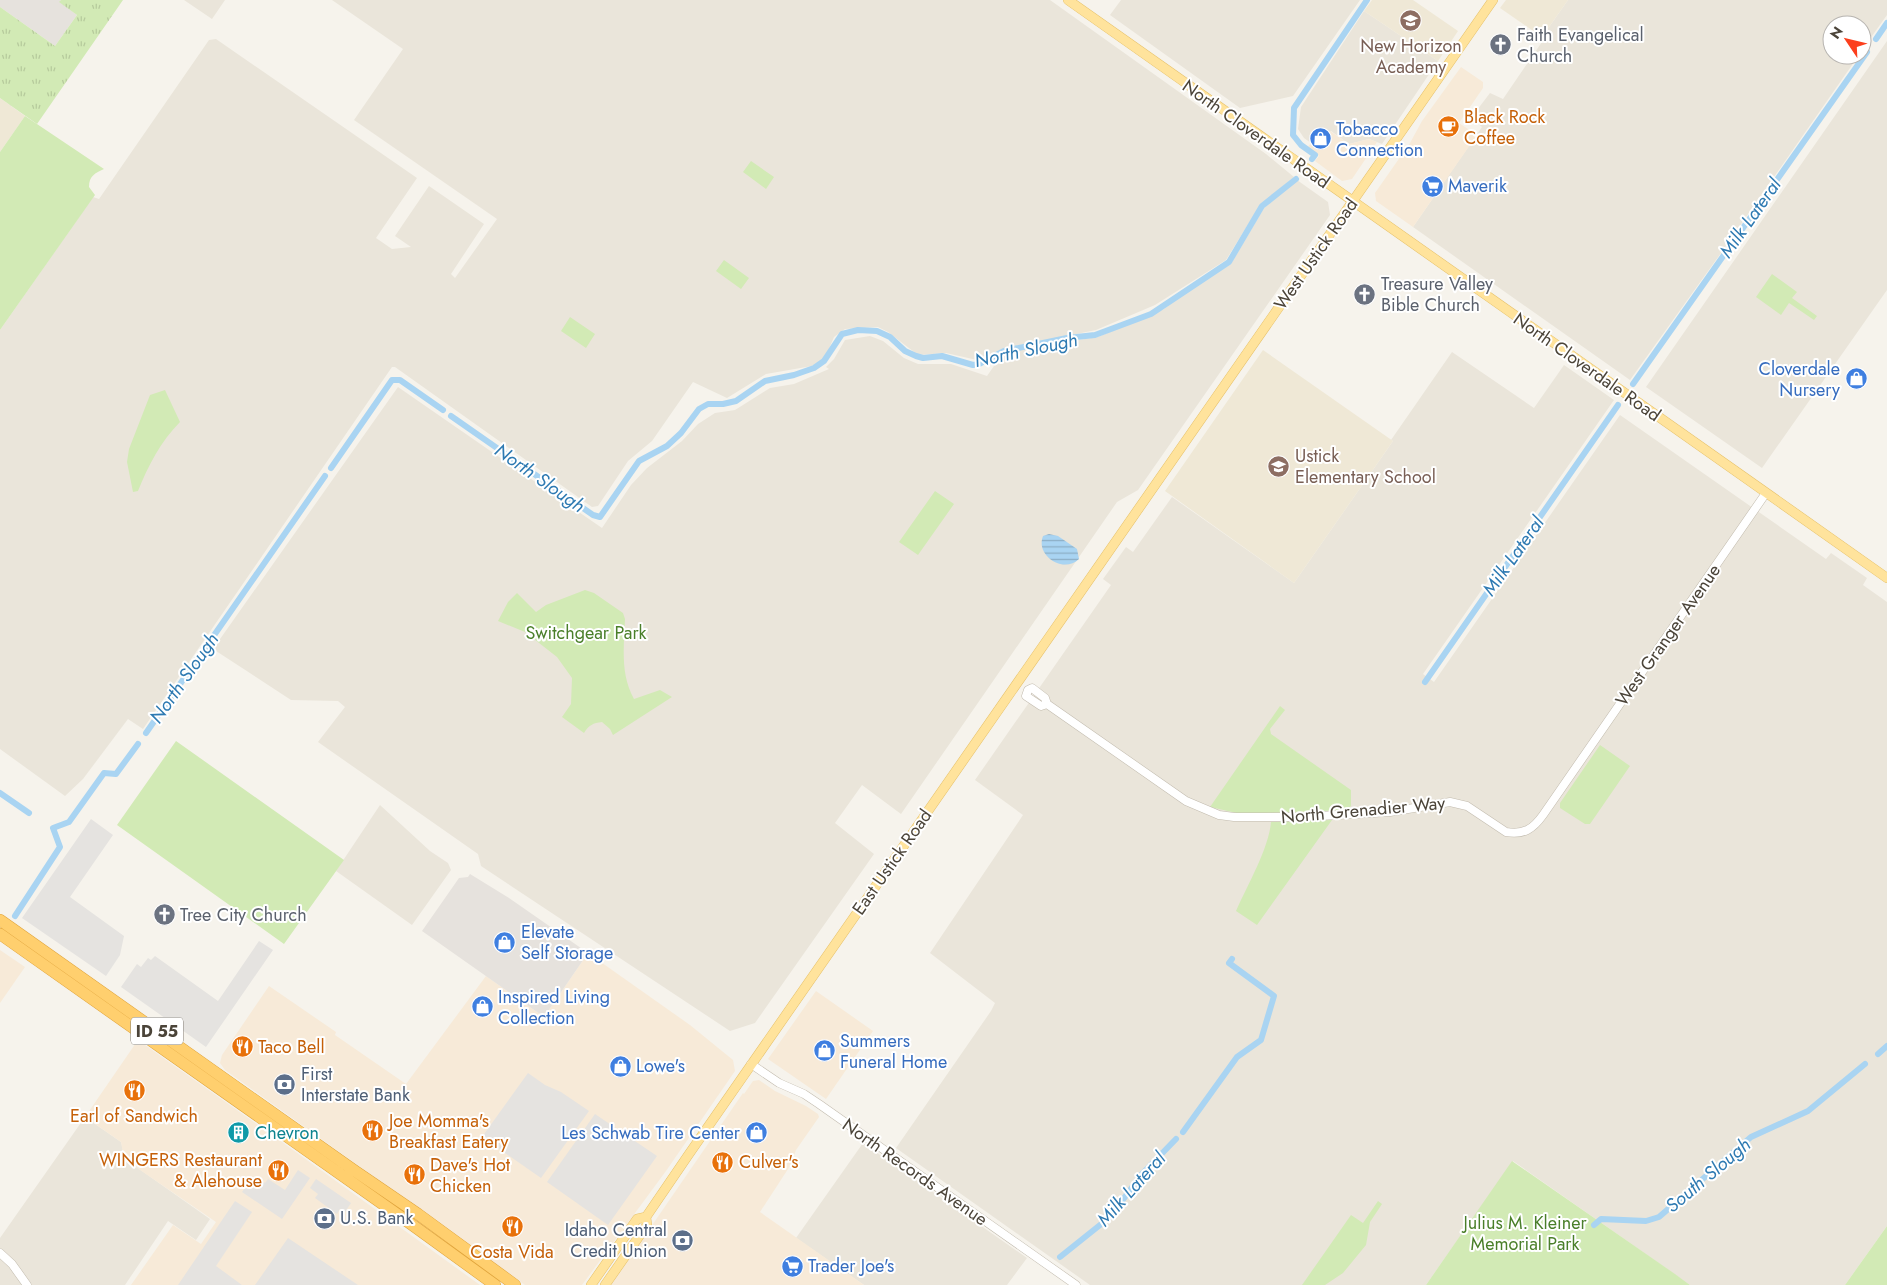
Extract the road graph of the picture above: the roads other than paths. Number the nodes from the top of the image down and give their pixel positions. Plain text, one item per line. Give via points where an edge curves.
1 (1068, 0) edge
2 (1492, 0) edge
3 (1353, 202) junction
4 (1766, 493) junction
5 (1138, 508) joint
6 (1887, 578) edge
7 (1047, 704) dead end
8 (1524, 832) joint
9 (0, 920) edge
10 (0, 934) edge
11 (751, 1064) junction
12 (279, 1124) junction
13 (646, 1217) junction
14 (0, 1253) edge
15 (27, 1285) edge
16 (495, 1285) edge
17 (515, 1285) edge
18 (590, 1285) edge
19 (605, 1285) edge
20 (1076, 1285) edge

1 - 3 main road, North Cloverdale Road
2 - 3 main road, West Ustick Road
3 - 4 main road, North Cloverdale Road
3 - 5 main road, West Ustick Road
4 - 6 main road, North Cloverdale Road
4 - 8 street, West Granger Avenue via 1536,824
5 - 11 main road, East Ustick Road
7 - 8 street, North Grenadier Way via 1182,798 1219,815 1302,817 1390,812 1450,802 1467,806 1506,832
9 - 12 highway, ID 55
10 - 12 highway, ID 55 via 186,1064 204,1072
11 - 13 main road, East Ustick Road
11 - 20 street, North Records Avenue via 779,1083 804,1094
12 - 16 highway, ID 55
12 - 17 highway, ID 55 via 355,1171
13 - 18 main road, East Ustick Road via 637,1220
13 - 19 main road, East Ustick Road via 647,1225
14 - 15 street

